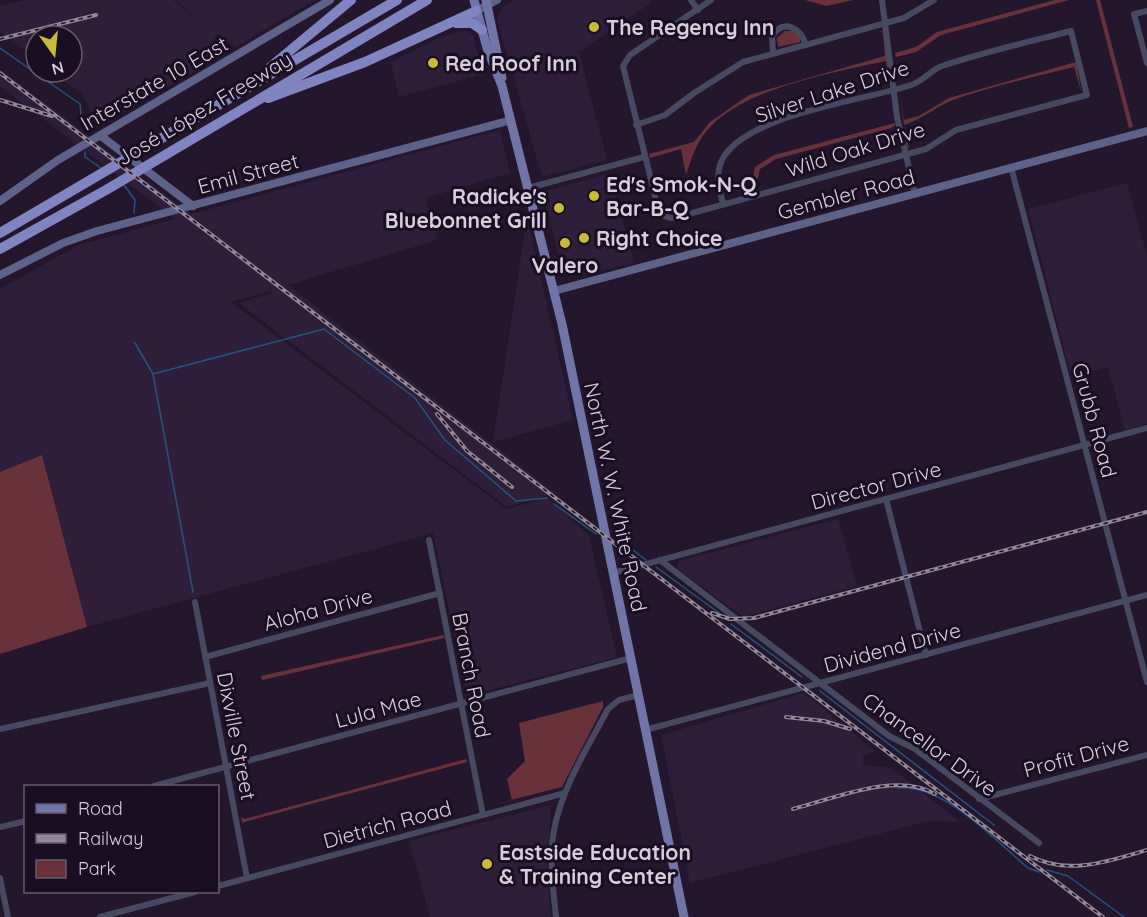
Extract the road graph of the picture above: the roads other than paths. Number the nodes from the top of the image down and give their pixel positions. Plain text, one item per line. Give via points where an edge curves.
1 (330, 0) edge
2 (351, 0) edge
3 (397, 0) edge
4 (427, 0) edge
5 (497, 0) edge
6 (691, 0) edge
7 (711, 0) edge
8 (882, 0) edge
9 (934, 0) edge
10 (487, 3) edge
11 (475, 6) edge
12 (698, 10) junction
13 (1147, 11) edge
14 (452, 23) junction
15 (886, 24) junction
16 (482, 30) junction
17 (806, 45) junction
18 (773, 53) junction
19 (1147, 63) edge
20 (502, 86) junction
21 (894, 90) junction
22 (238, 94) junction
23 (1087, 94) joint
24 (242, 108) junction
25 (511, 120) junction
26 (636, 125) junction
27 (1147, 131) edge
28 (101, 136) junction
29 (904, 155) junction
30 (644, 157) junction
31 (1011, 167) junction
32 (528, 188) junction
33 (177, 194) junction
34 (915, 194) junction
35 (0, 201) edge
36 (723, 204) junction
37 (193, 206) junction
38 (172, 212) junction
39 (0, 233) edge
40 (0, 249) edge
41 (0, 275) edge
42 (554, 291) junction
43 (1147, 429) edge
44 (1084, 445) junction
45 (886, 499) junction
46 (429, 540) dead end
47 (660, 560) junction
48 (613, 573) junction
49 (440, 593) junction
50 (1147, 595) edge
51 (1126, 601) junction
52 (195, 602) dead end
53 (926, 655) junction
54 (205, 657) junction
55 (631, 658) junction
56 (1147, 682) edge
57 (210, 684) junction
58 (819, 684) junction
59 (638, 695) junction
60 (460, 704) junction
61 (0, 729) edge
62 (645, 730) junction
63 (1147, 754) edge
64 (226, 767) junction
65 (157, 785) edge
66 (565, 793) junction
67 (980, 799) junction
68 (483, 815) junction
69 (24, 821) edge
70 (0, 827) edge
71 (1039, 843) dead end
72 (0, 878) edge
73 (247, 878) junction
74 (219, 885) edge
75 (188, 893) edge
76 (8, 917) edge
77 (100, 917) edge
78 (556, 917) edge
79 (684, 917) edge

1 - 28 main road, Interstate 10 East
2 - 22 highway
3 - 22 highway, José López Freeway
4 - 24 highway, José López Freeway
5 - 10 main road
6 - 12 street
7 - 12 street
8 - 15 street
9 - 15 street via 910,16
10 - 11 main road
10 - 20 main road, North W. W. White Road
11 - 14 highway
11 - 16 main road, North W. W. White Road
12 - 26 street via 630,55 623,66
13 - 19 street via 1134,14
14 - 16 highway via 472,23
14 - 24 highway via 364,62
15 - 17 street
15 - 21 street
16 - 20 main road, North W. W. White Road
17 - 18 street
17 - 18 street via 800,31 784,27 772,36
18 - 26 street via 734,66 665,115
20 - 25 main road, North W. W. White Road
21 - 23 street, Silver Lake Drive via 917,83 941,67 1071,31
21 - 29 street
21 - 36 street, Silver Lake Drive via 769,124 742,141 722,161 718,183
22 - 39 highway, José López Freeway
23 - 29 street, Wild Oak Drive via 956,130 931,147
24 - 40 highway, José López Freeway
25 - 32 main road, North W. W. White Road
25 - 37 main road, Emil Street
26 - 30 street
27 - 31 main road, Gembler Road
28 - 33 main road
28 - 35 main road, Interstate 10 East via 58,160
29 - 34 street
29 - 36 street, Wild Oak Drive
30 - 32 street
30 - 36 street, Wild Oak Drive via 664,216 674,218
31 - 34 main road, Gembler Road
31 - 44 street, Grubb Road
32 - 42 main road, North W. W. White Road
33 - 37 main road
33 - 38 main road via 178,205
34 - 42 main road, Gembler Road
37 - 38 main road, Emil Street
38 - 41 main road, Emil Street via 74,239
42 - 48 main road, North W. W. White Road
43 - 44 street, Director Drive
44 - 45 street, Director Drive
44 - 51 street, Grubb Road
45 - 47 street, Director Drive
45 - 53 street
46 - 49 street, Branch Road
47 - 48 street, Director Drive
47 - 58 street, Chancellor Drive
48 - 55 main road, North W. W. White Road
49 - 54 street, Aloha Drive
49 - 60 street, Branch Road
50 - 51 street, Dividend Drive
51 - 53 street, Dividend Drive
51 - 56 street, Grubb Road
52 - 54 street, Dixville Street
53 - 58 street, Dividend Drive
54 - 57 street, Dixville Street
55 - 59 main road, North W. W. White Road
55 - 60 street, Lula Mae
57 - 61 street
57 - 64 street, Dixville Street
58 - 62 street, Dividend Drive
58 - 67 street, Chancellor Drive
59 - 62 main road, North W. W. White Road
59 - 66 street via 619,700 608,709
60 - 64 street, Lula Mae
60 - 68 street, Branch Road
62 - 79 main road, North W. W. White Road
63 - 67 street, Profit Drive
64 - 65 street, Lula Mae
64 - 73 street, Dixville Street
66 - 68 street, Dietrich Road
66 - 78 street via 551,854
67 - 71 street, Chancellor Drive
68 - 73 street, Dietrich Road
69 - 70 street
72 - 76 street
73 - 74 street, Dietrich Road
75 - 77 street

